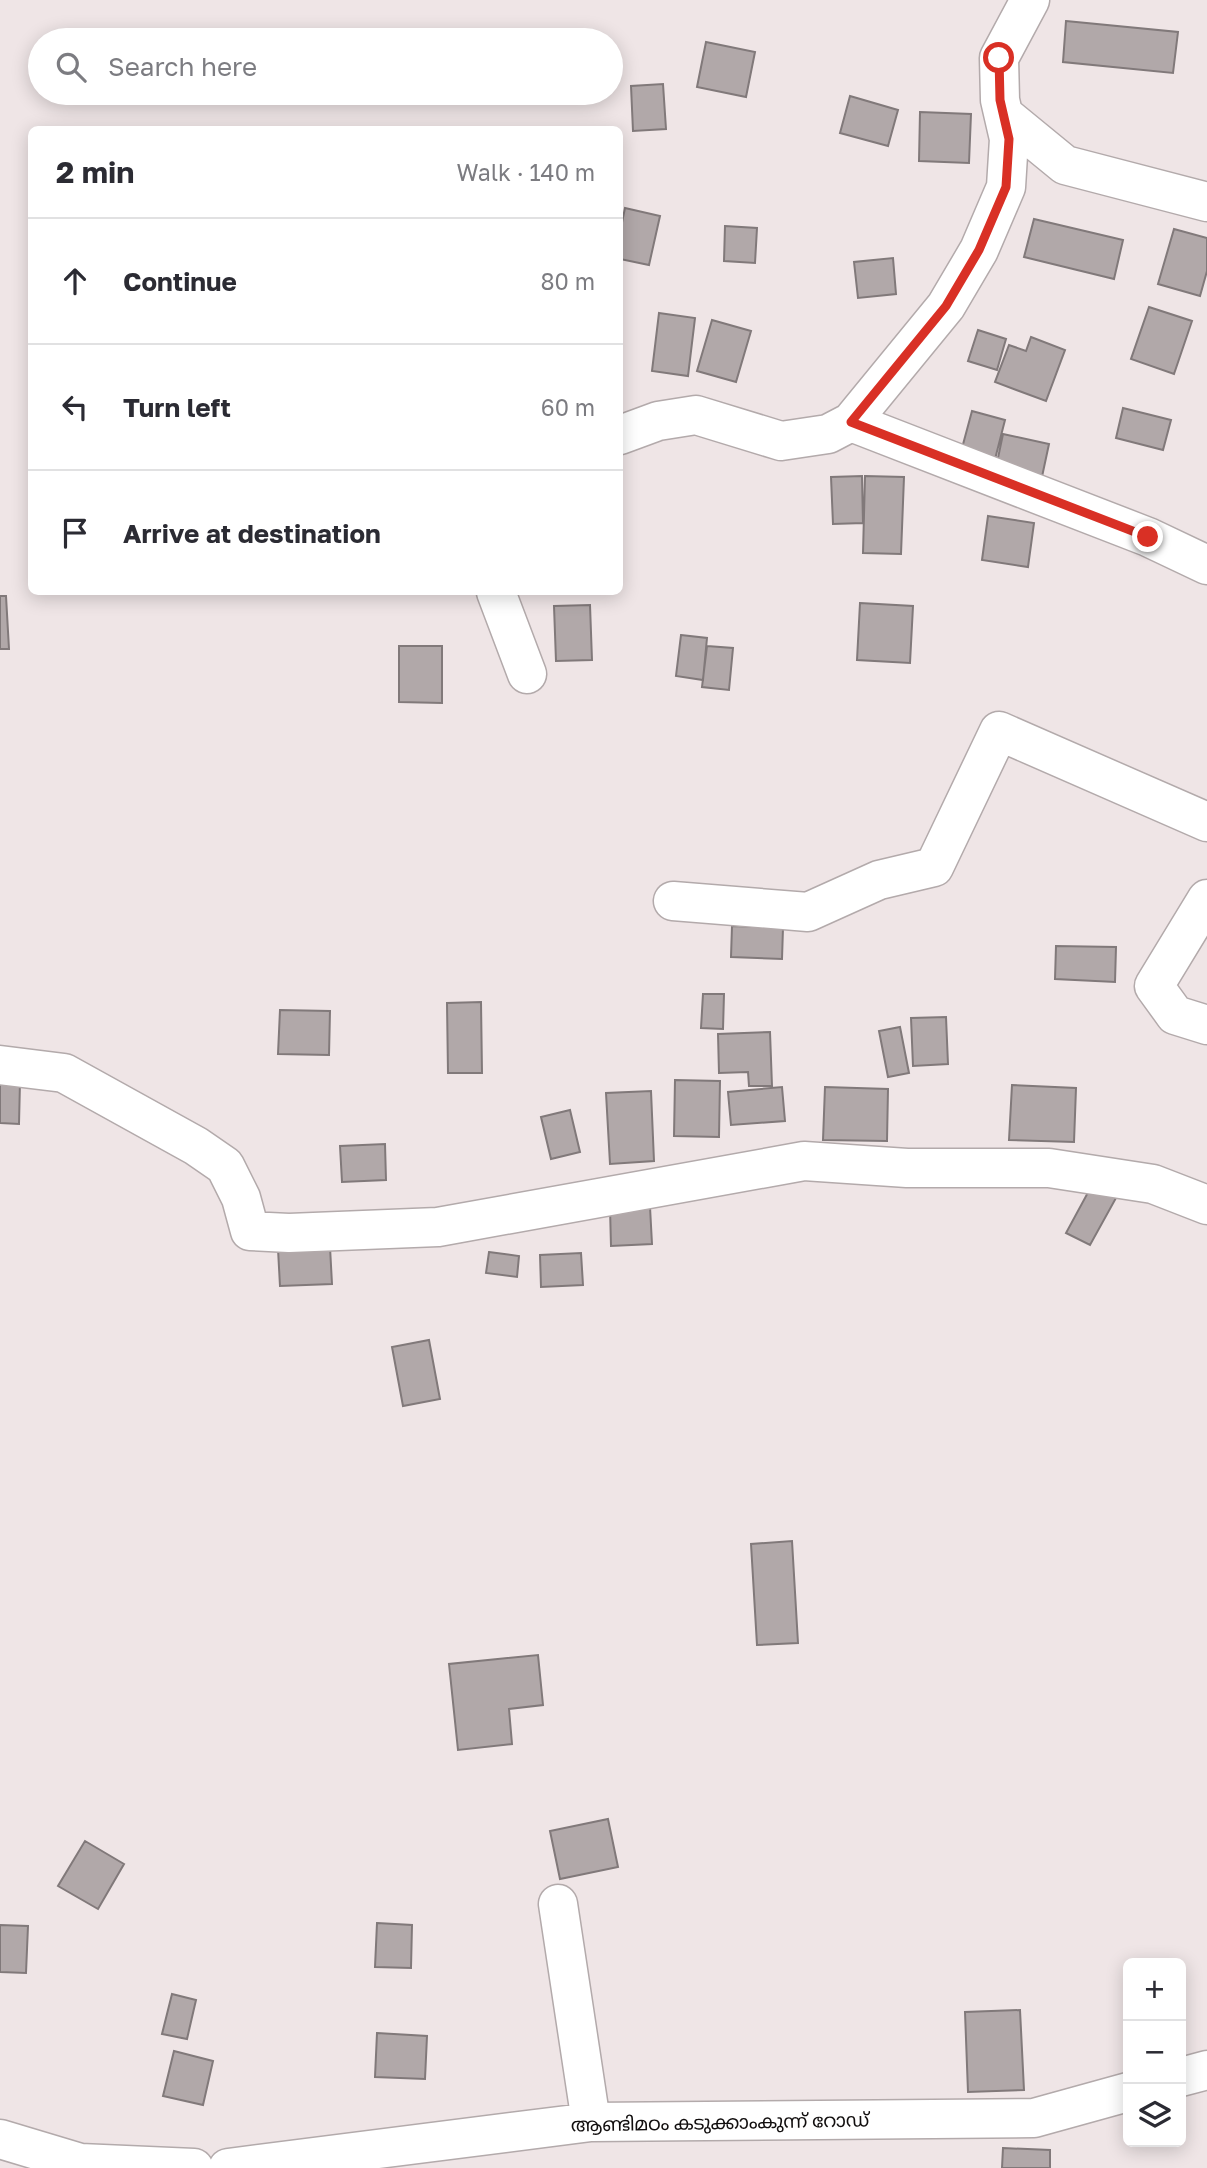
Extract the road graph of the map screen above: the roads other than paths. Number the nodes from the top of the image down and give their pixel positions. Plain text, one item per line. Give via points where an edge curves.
1 (1030, 0) edge
2 (1004, 115) junction
3 (1207, 202) edge
4 (851, 422) junction
5 (623, 434) edge
6 (1207, 565) edge
7 (497, 595) edge
8 (527, 674) dead end
9 (1207, 822) edge
10 (1207, 899) edge
11 (673, 901) dead end
12 (1207, 1025) edge
13 (0, 1065) edge
14 (1207, 1205) edge
15 (558, 1904) dead end
16 (1207, 2070) edge
17 (1186, 2076) edge
18 (1123, 2093) edge
19 (591, 2122) junction
20 (0, 2139) edge
21 (194, 2168) edge
22 (228, 2168) edge

1 - 2 street via 999,58
2 - 3 street via 1065,166
2 - 4 street via 1009,139 1006,187 979,250 946,306
4 - 5 street via 828,434 781,441 696,415 658,421
4 - 6 street via 1148,537
7 - 8 street
9 - 11 street via 999,731 934,867 879,880 808,912
10 - 12 street via 1154,986 1175,1015
13 - 14 street via 64,1073 196,1146 225,1166 250,1231 438,1227 804,1161 907,1168 1049,1168 1153,1184
15 - 19 street
16 - 17 street
18 - 19 street, ആണ്ടിമഠം കടുക്കാംകുന്ന് റോഡ് via 1034,2118
19 - 22 street, ആണ്ടിമഠം കടുക്കാംകുന്ന് റോഡ്
20 - 21 street via 80,2163

